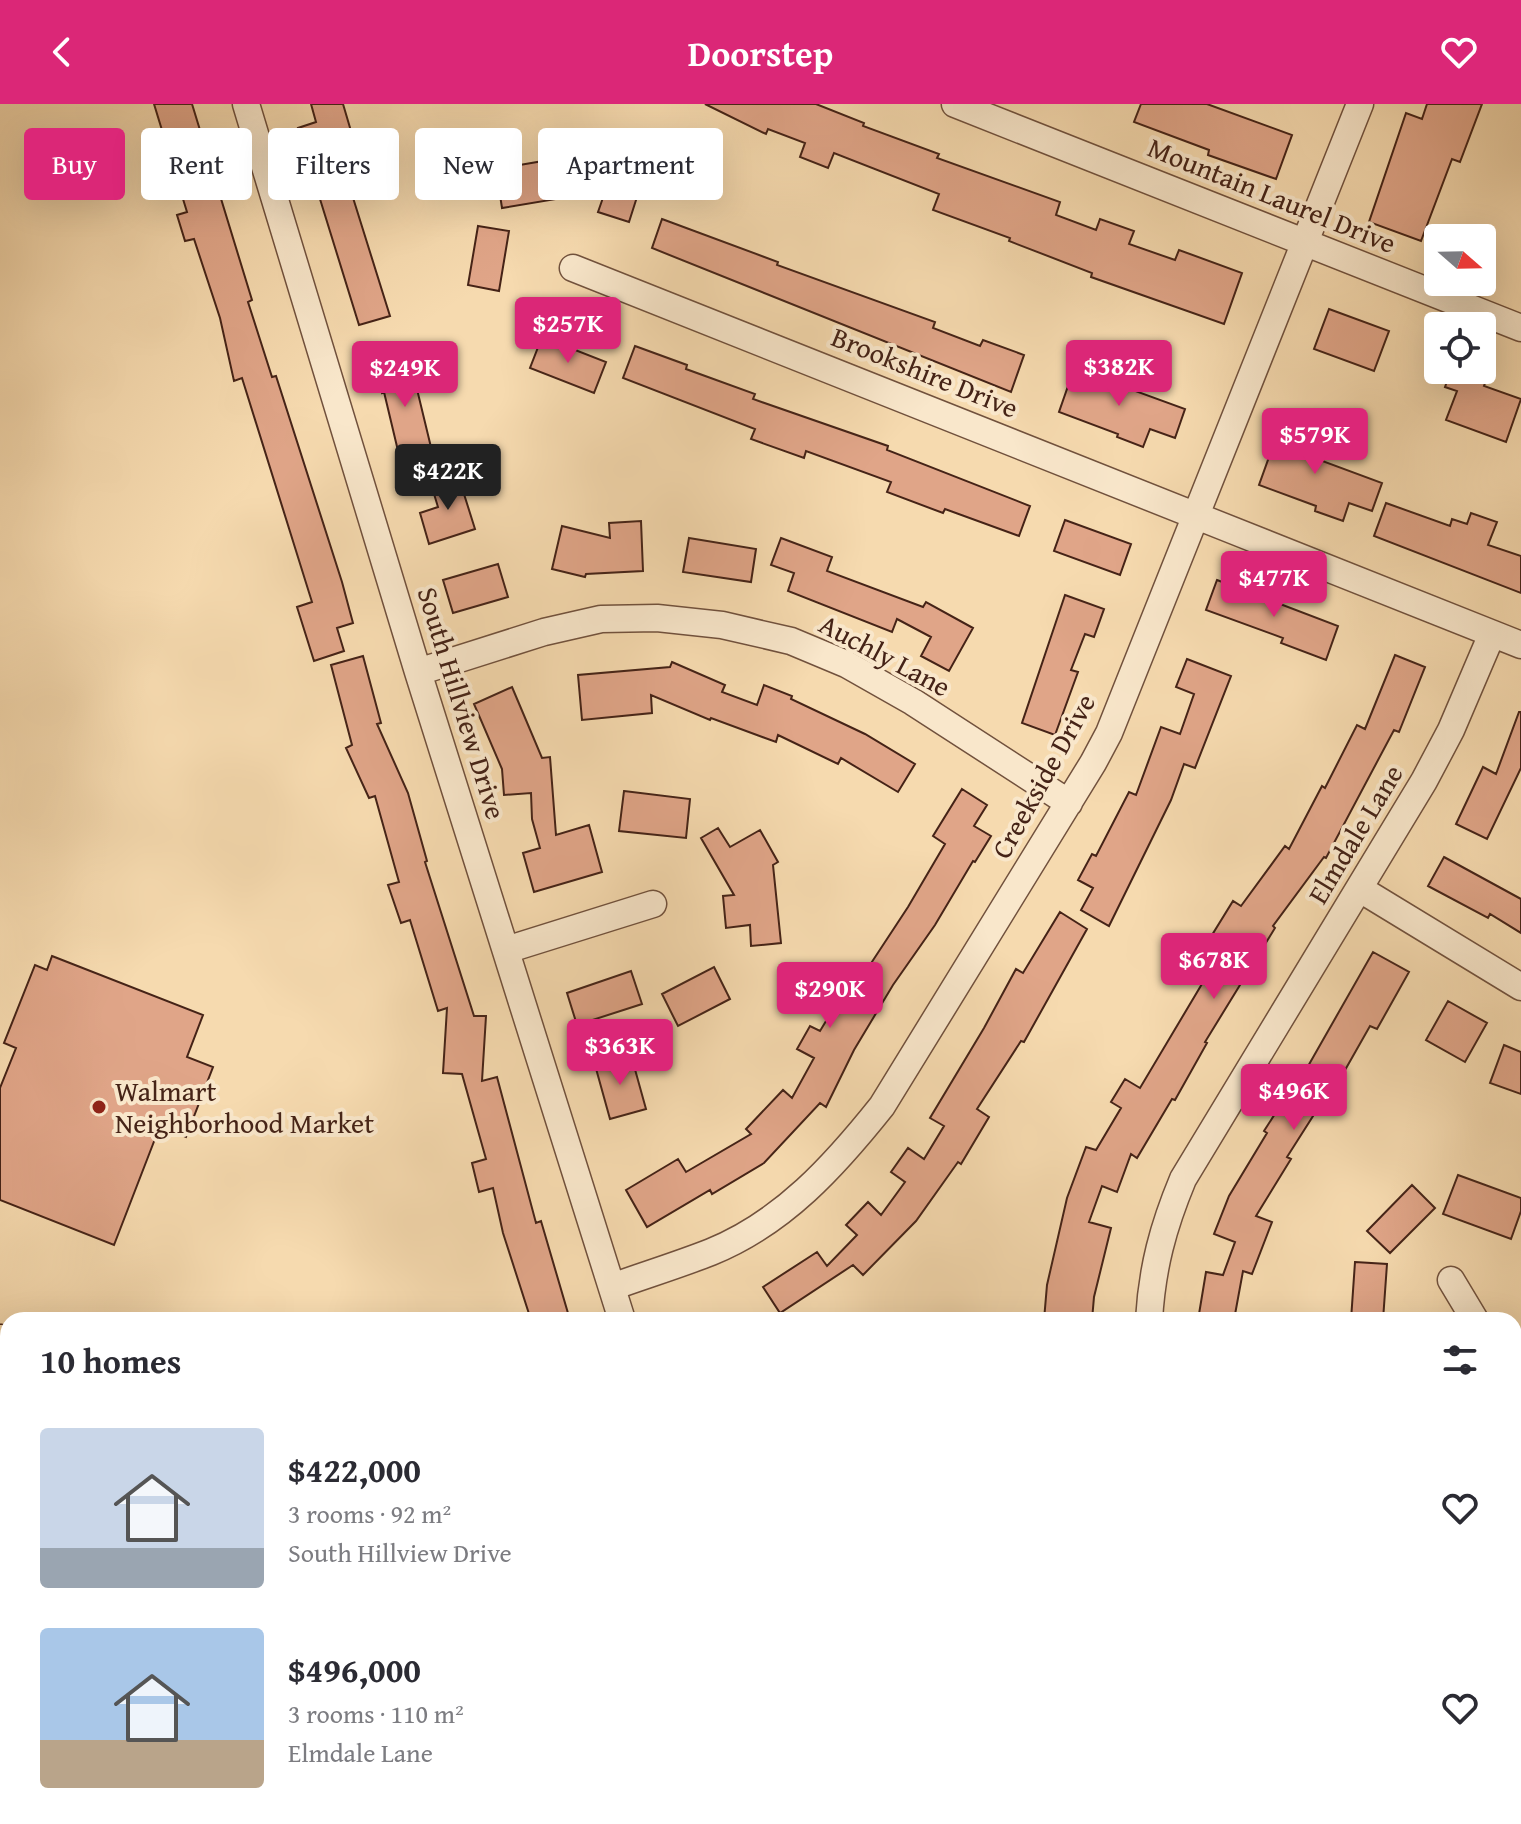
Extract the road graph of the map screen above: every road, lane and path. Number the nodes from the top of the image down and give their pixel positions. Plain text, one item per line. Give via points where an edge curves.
1 (246, 104) edge
2 (955, 104) edge
3 (1360, 104) edge
4 (1304, 242) junction
5 (573, 268) dead end
6 (1521, 328) edge
7 (1196, 514) junction
8 (1492, 634) junction
9 (1521, 645) edge
10 (418, 672) junction
11 (1069, 803) junction
12 (1360, 889) junction
13 (653, 904) dead end
14 (506, 950) junction
15 (1521, 987) edge
16 (1451, 1280) dead end
17 (612, 1287) junction
18 (620, 1312) edge
19 (1149, 1312) edge
20 (1470, 1312) edge

1 - 10 street, South Hillview Drive
2 - 4 street, Mountain Laurel Drive
3 - 4 street, Creekside Drive
4 - 6 street, Mountain Laurel Drive
4 - 7 street, Creekside Drive
5 - 7 street, Brookshire Drive
7 - 8 street, Brookshire Drive
7 - 11 street, Creekside Drive via 1109,733
8 - 9 street, Brookshire Drive
8 - 12 street, Elmdale Lane via 1451,730
10 - 11 street, Auchly Lane via 601,619 722,625 791,641 846,664
10 - 14 street, South Hillview Drive
11 - 17 street, Creekside Drive via 882,1106 841,1157 764,1223 713,1251
12 - 15 street
12 - 19 street, Elmdale Lane via 1183,1179 1151,1279
13 - 14 street
14 - 17 street, South Hillview Drive
16 - 20 street
17 - 18 street, South Hillview Drive

